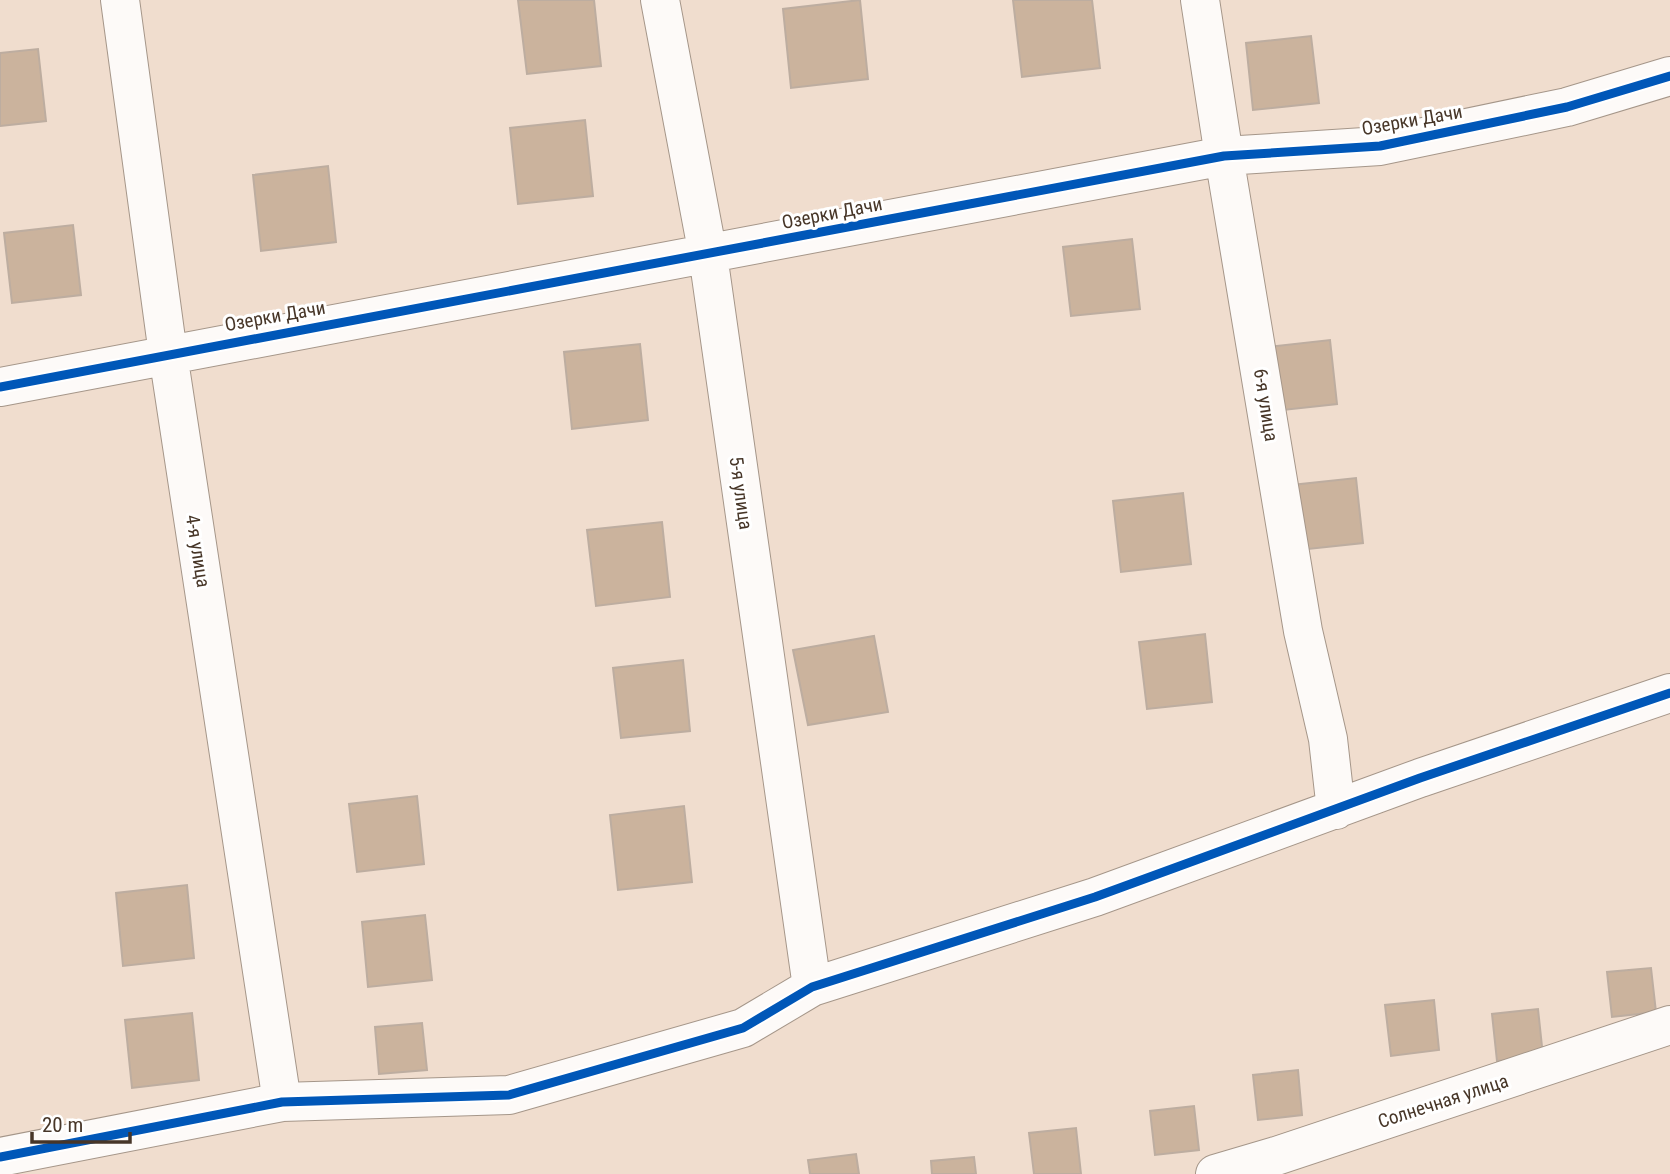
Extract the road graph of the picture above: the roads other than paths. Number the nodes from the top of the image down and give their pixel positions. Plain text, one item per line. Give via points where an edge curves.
1 (120, 0) edge
2 (660, 0) edge
3 (1200, 0) edge
4 (1670, 76) edge
5 (1224, 156) junction
6 (708, 255) junction
7 (168, 354) junction
8 (0, 387) edge
9 (1670, 693) edge
10 (1336, 810) junction
11 (812, 987) junction
12 (1670, 1025) edge
13 (282, 1102) junction
14 (0, 1157) edge
15 (1215, 1174) edge

1 - 7 street, 4-я улица
2 - 6 street, 5-я улица
3 - 5 street, 6-я улица
4 - 5 street, Озерки Дачи via 1567,107 1380,146
5 - 6 street, Озерки Дачи
5 - 10 street, 6-я улица via 1303,631 1328,739
6 - 7 street, Озерки Дачи
6 - 11 street, 5-я улица
7 - 8 street, Озерки Дачи
7 - 13 street, 4-я улица
9 - 10 street
10 - 11 street via 1095,897
11 - 13 street via 743,1028 509,1095
12 - 15 street, Солнечная улица
13 - 14 street

